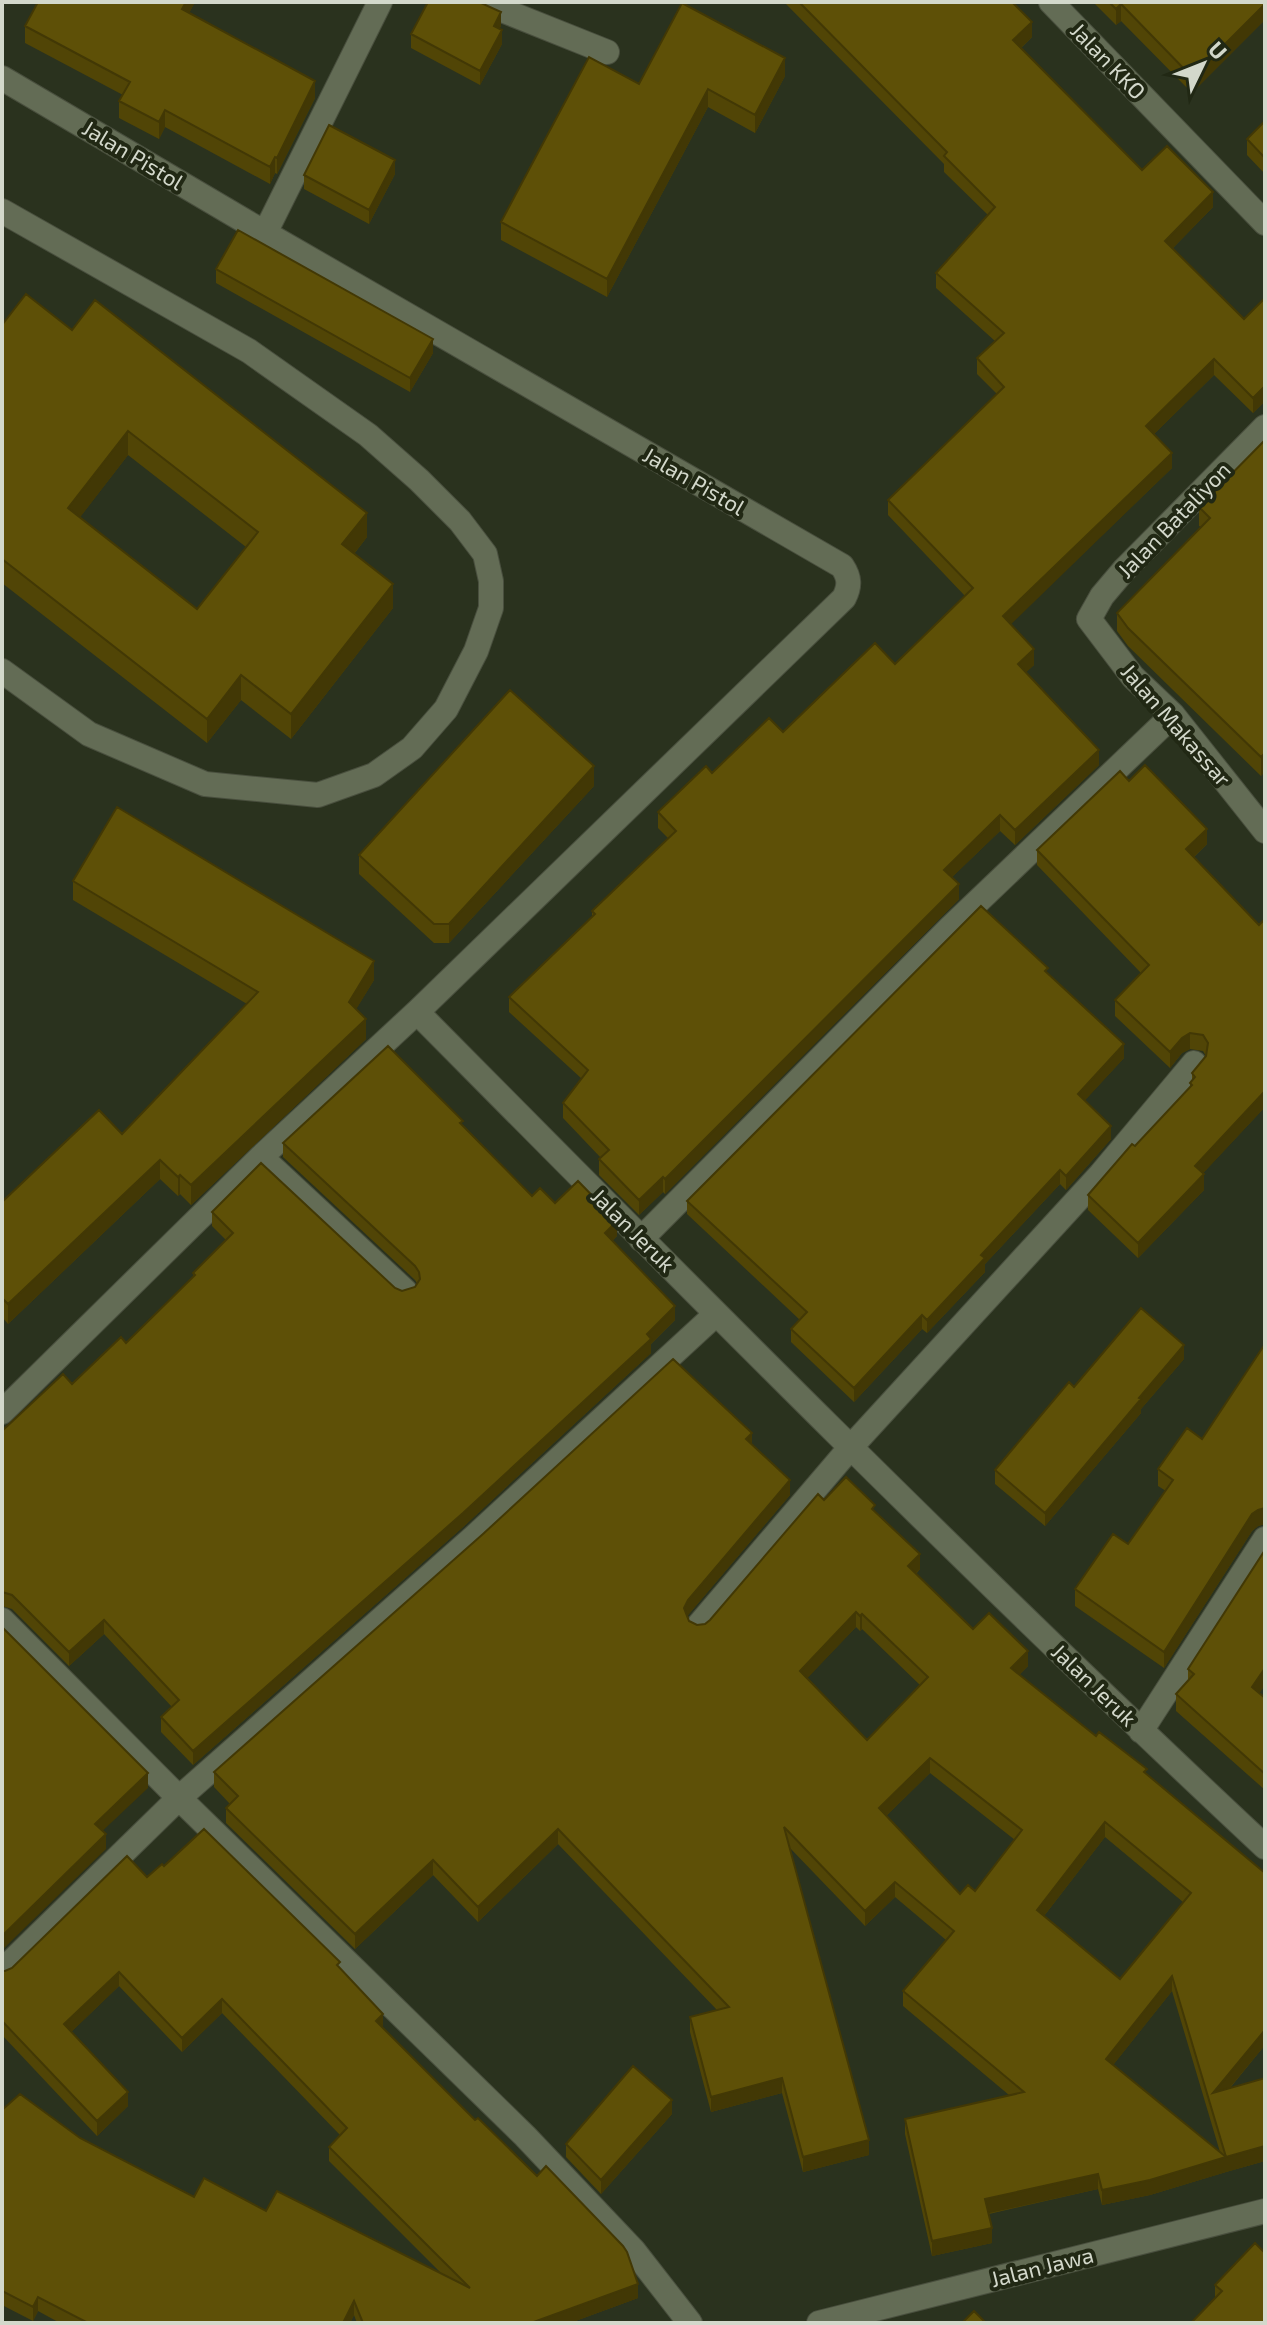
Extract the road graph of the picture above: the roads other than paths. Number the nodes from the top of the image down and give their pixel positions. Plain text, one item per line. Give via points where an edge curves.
1 (380, 2) edge
2 (482, 2) edge
3 (1051, 2) edge
4 (607, 52) dead end
5 (2, 78) edge
6 (2, 211) edge
7 (1265, 223) edge
8 (265, 233) junction
9 (1265, 427) edge
10 (1089, 619) joint
11 (2, 671) edge
12 (1173, 715) junction
13 (1265, 831) edge
14 (417, 1012) junction
15 (1194, 1063) dead end
16 (261, 1157) junction
17 (641, 1239) junction
18 (405, 1291) edge
19 (716, 1314) junction
20 (2, 1412) edge
21 (850, 1448) junction
22 (1265, 1539) edge
23 (2, 1620) edge
24 (699, 1625) edge
25 (1141, 1731) junction
26 (179, 1798) junction
27 (1265, 1847) edge
28 (2, 1971) edge
29 (1265, 2211) edge
30 (690, 2323) edge
31 (819, 2323) edge

1 - 8 street
2 - 4 street
3 - 7 street, Jalan KKO
5 - 8 street, Jalan Pistol
6 - 11 street via 249,351 368,435 460,521 485,554 491,581 491,608 476,651 446,709 412,748 374,775 318,795 205,784 89,734
8 - 14 street, Jalan Pistol via 842,566 849,580 844,598
9 - 10 street, Jalan Bataliyon via 1124,570
10 - 12 street, Jalan Makassar via 1133,677
12 - 13 street, Jalan Makassar
12 - 17 street via 950,928
14 - 16 street
14 - 17 street, Jalan Jeruk
15 - 21 street via 1101,1174
16 - 18 street
16 - 20 street
17 - 19 street, Jalan Jeruk
19 - 21 street, Jalan Jeruk
19 - 26 street
21 - 24 street
21 - 25 street, Jalan Jeruk
22 - 25 street
23 - 26 street
25 - 27 street, Jalan Jeruk
26 - 28 street
26 - 30 street via 525,2136 634,2251
29 - 31 street, Jalan Jawa

